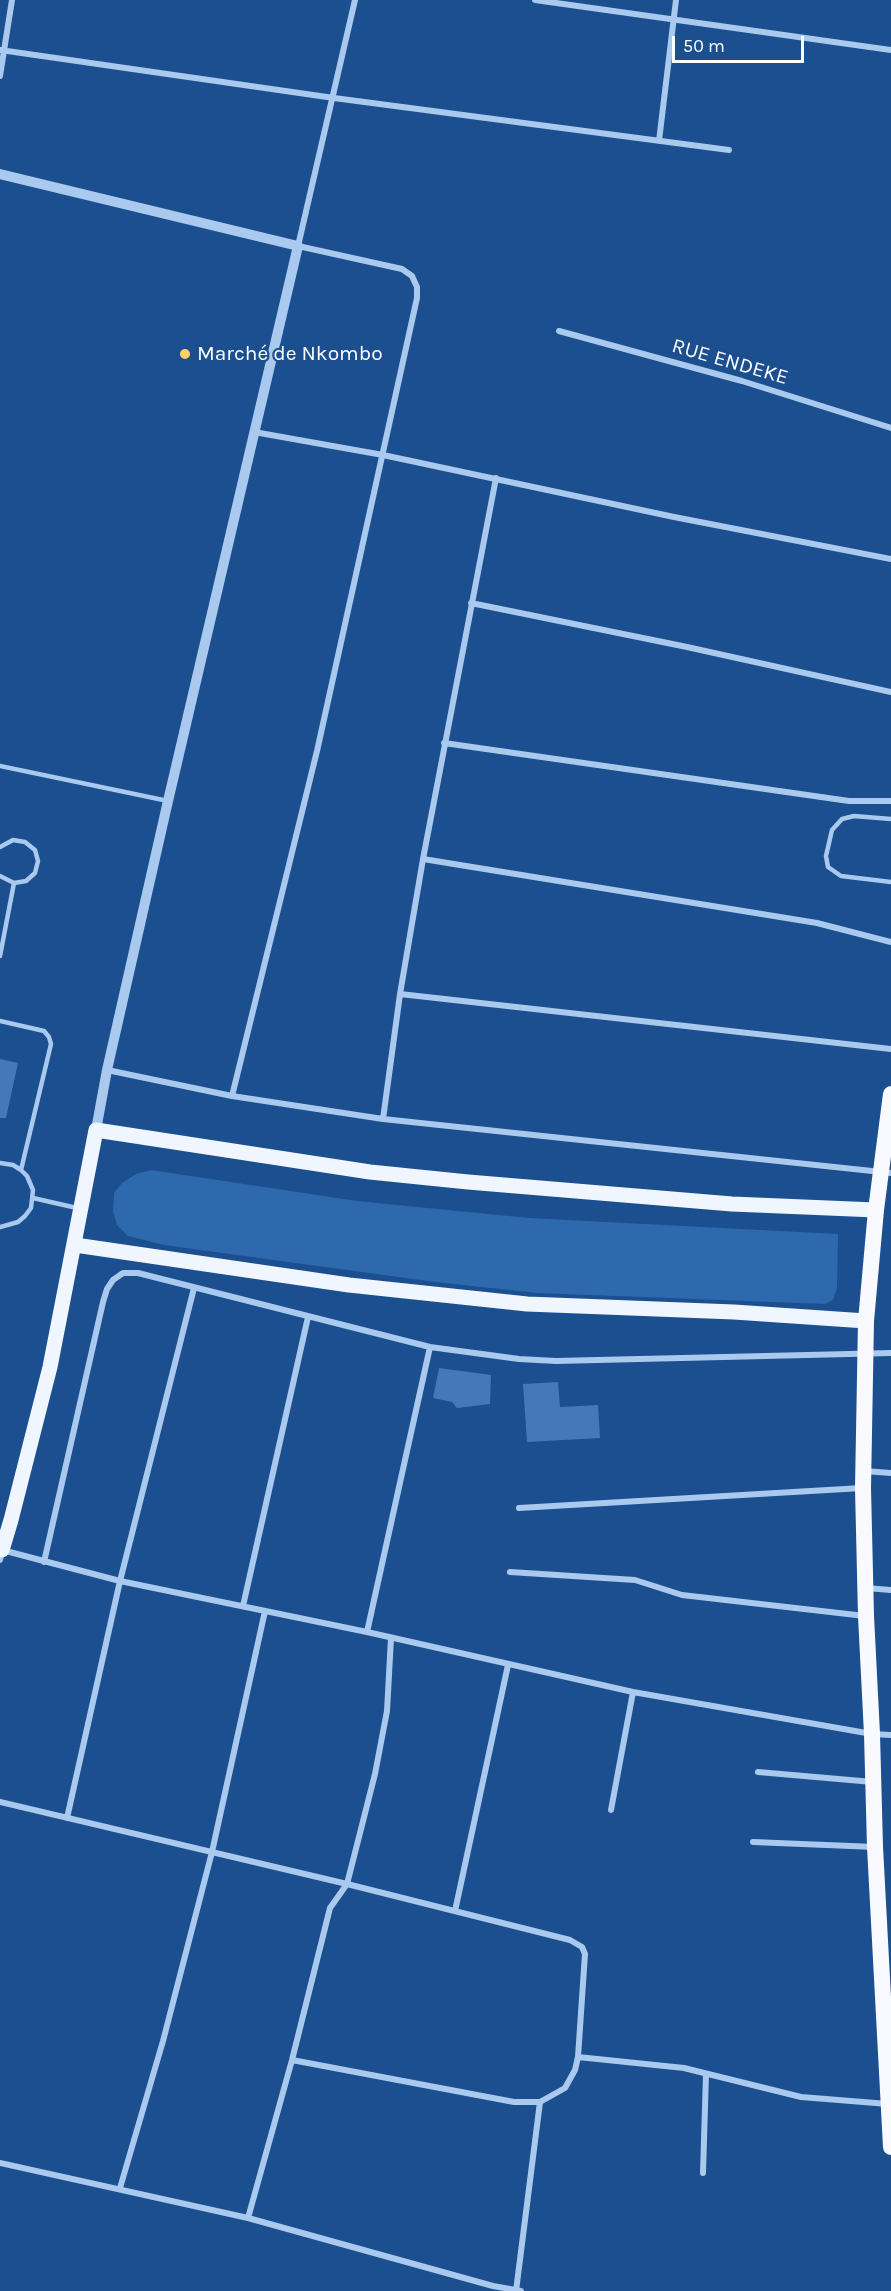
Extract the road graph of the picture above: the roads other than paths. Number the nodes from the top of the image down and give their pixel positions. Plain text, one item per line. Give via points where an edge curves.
1 (12, 0) edge
2 (355, 0) edge
3 (535, 0) edge
4 (676, 0) edge
5 (674, 20) junction
6 (2, 50) edge
7 (891, 50) edge
8 (0, 76) edge
9 (334, 98) junction
10 (659, 141) junction
11 (729, 150) dead end
12 (0, 174) edge
13 (298, 246) junction
14 (559, 331) dead end
15 (891, 428) edge
16 (254, 432) junction
17 (383, 455) junction
18 (496, 478) junction
19 (891, 559) edge
20 (471, 603) junction
21 (891, 692) edge
22 (444, 743) junction
23 (0, 766) edge
24 (168, 801) junction
25 (891, 801) edge
26 (891, 819) edge
27 (0, 848) edge
28 (423, 859) junction
29 (0, 876) edge
30 (891, 882) edge
31 (14, 883) junction
32 (891, 942) edge
33 (0, 956) edge
34 (400, 994) junction
35 (0, 1021) edge
36 (891, 1049) edge
37 (107, 1070) junction
38 (891, 1094) edge
39 (232, 1096) junction
40 (383, 1119) junction
41 (96, 1130) junction
42 (0, 1163) edge
43 (21, 1170) junction
44 (886, 1172) edge
45 (33, 1198) junction
46 (82, 1209) junction
47 (876, 1210) junction
48 (0, 1227) edge
49 (75, 1245) junction
50 (194, 1288) junction
51 (308, 1317) junction
52 (866, 1321) junction
53 (430, 1347) junction
54 (891, 1353) edge
55 (865, 1355) junction
56 (863, 1471) junction
57 (891, 1473) edge
58 (863, 1488) junction
59 (519, 1508) dead end
60 (1, 1553) edge
61 (44, 1562) junction
62 (510, 1572) dead end
63 (120, 1581) junction
64 (865, 1588) junction
65 (891, 1590) edge
66 (243, 1606) junction
67 (265, 1611) junction
68 (866, 1616) junction
69 (367, 1632) junction
70 (391, 1638) junction
71 (508, 1665) junction
72 (633, 1692) junction
73 (872, 1734) junction
74 (891, 1734) edge
75 (758, 1772) dead end
76 (873, 1782) junction
77 (0, 1802) edge
78 (611, 1810) dead end
79 (68, 1818) junction
80 (753, 1842) dead end
81 (875, 1847) junction
82 (212, 1852) junction
83 (347, 1884) junction
84 (455, 1911) junction
85 (887, 1981) edge
86 (578, 2057) junction
87 (292, 2060) junction
88 (706, 2073) junction
89 (540, 2102) junction
90 (890, 2104) edge
91 (891, 2147) edge
92 (0, 2163) edge
93 (703, 2173) dead end
94 (120, 2188) junction
95 (248, 2218) junction
96 (518, 2291) edge

1 - 6 street
2 - 9 street
3 - 5 street
4 - 5 street
5 - 7 street
5 - 10 street
6 - 8 street
6 - 9 street
9 - 10 street
9 - 13 street
10 - 11 street
12 - 13 street
13 - 16 street
13 - 17 street via 402,269 412,276 417,287
14 - 15 street, RUE ENDEKE via 741,381
16 - 17 street
16 - 24 street
17 - 18 street
17 - 39 street via 317,751
18 - 19 street
18 - 20 street
20 - 21 street
20 - 22 street
22 - 25 street via 849,801
22 - 28 street
23 - 24 lane
24 - 37 street
26 - 30 lane via 842,819 832,830 826,856 828,867 841,876
27 - 31 lane via 19,840 30,845 37,855 35,873 26,881
28 - 32 street via 817,923
28 - 34 street
29 - 31 lane
31 - 33 lane
34 - 36 street
34 - 40 street
35 - 43 lane via 44,1031 51,1044
37 - 39 street
37 - 41 street
38 - 44 highway
39 - 40 street
40 - 44 street
41 - 46 main road
41 - 47 main road via 370,1172 457,1181 732,1204
42 - 43 lane
43 - 45 lane via 31,1183
44 - 47 highway
45 - 46 lane
45 - 48 lane via 25,1216
46 - 49 main road
47 - 52 highway
49 - 52 main road via 350,1285 527,1304
49 - 60 main road via 34,1438
50 - 51 street
50 - 61 street via 129,1272 117,1276 107,1289
50 - 63 street
51 - 53 street
51 - 66 street
52 - 55 highway
53 - 55 street via 556,1361
53 - 69 street
54 - 55 street
55 - 56 highway
56 - 57 street
56 - 58 highway
58 - 59 street
58 - 64 highway
60 - 61 street
61 - 63 street
62 - 68 street via 635,1580 682,1595
63 - 66 street
63 - 79 street
64 - 65 street
64 - 68 highway
66 - 67 street
67 - 69 street
67 - 82 street
68 - 73 highway
69 - 70 street
70 - 71 street
70 - 83 street via 387,1711
71 - 72 street
71 - 84 street
72 - 73 street
72 - 78 street
73 - 74 street
73 - 76 highway
75 - 76 street
76 - 81 highway
77 - 79 street
79 - 82 street
80 - 81 street
81 - 85 highway
82 - 83 street
82 - 94 street
83 - 84 street
83 - 87 street via 330,1908
84 - 86 street via 570,1940 582,1947 585,1954
85 - 90 highway
86 - 88 street
86 - 89 street via 565,2088
87 - 89 street via 514,2102
87 - 95 street
88 - 90 street via 801,2097
88 - 93 street
89 - 96 street
90 - 91 highway
92 - 94 street
94 - 95 street
95 - 96 street

